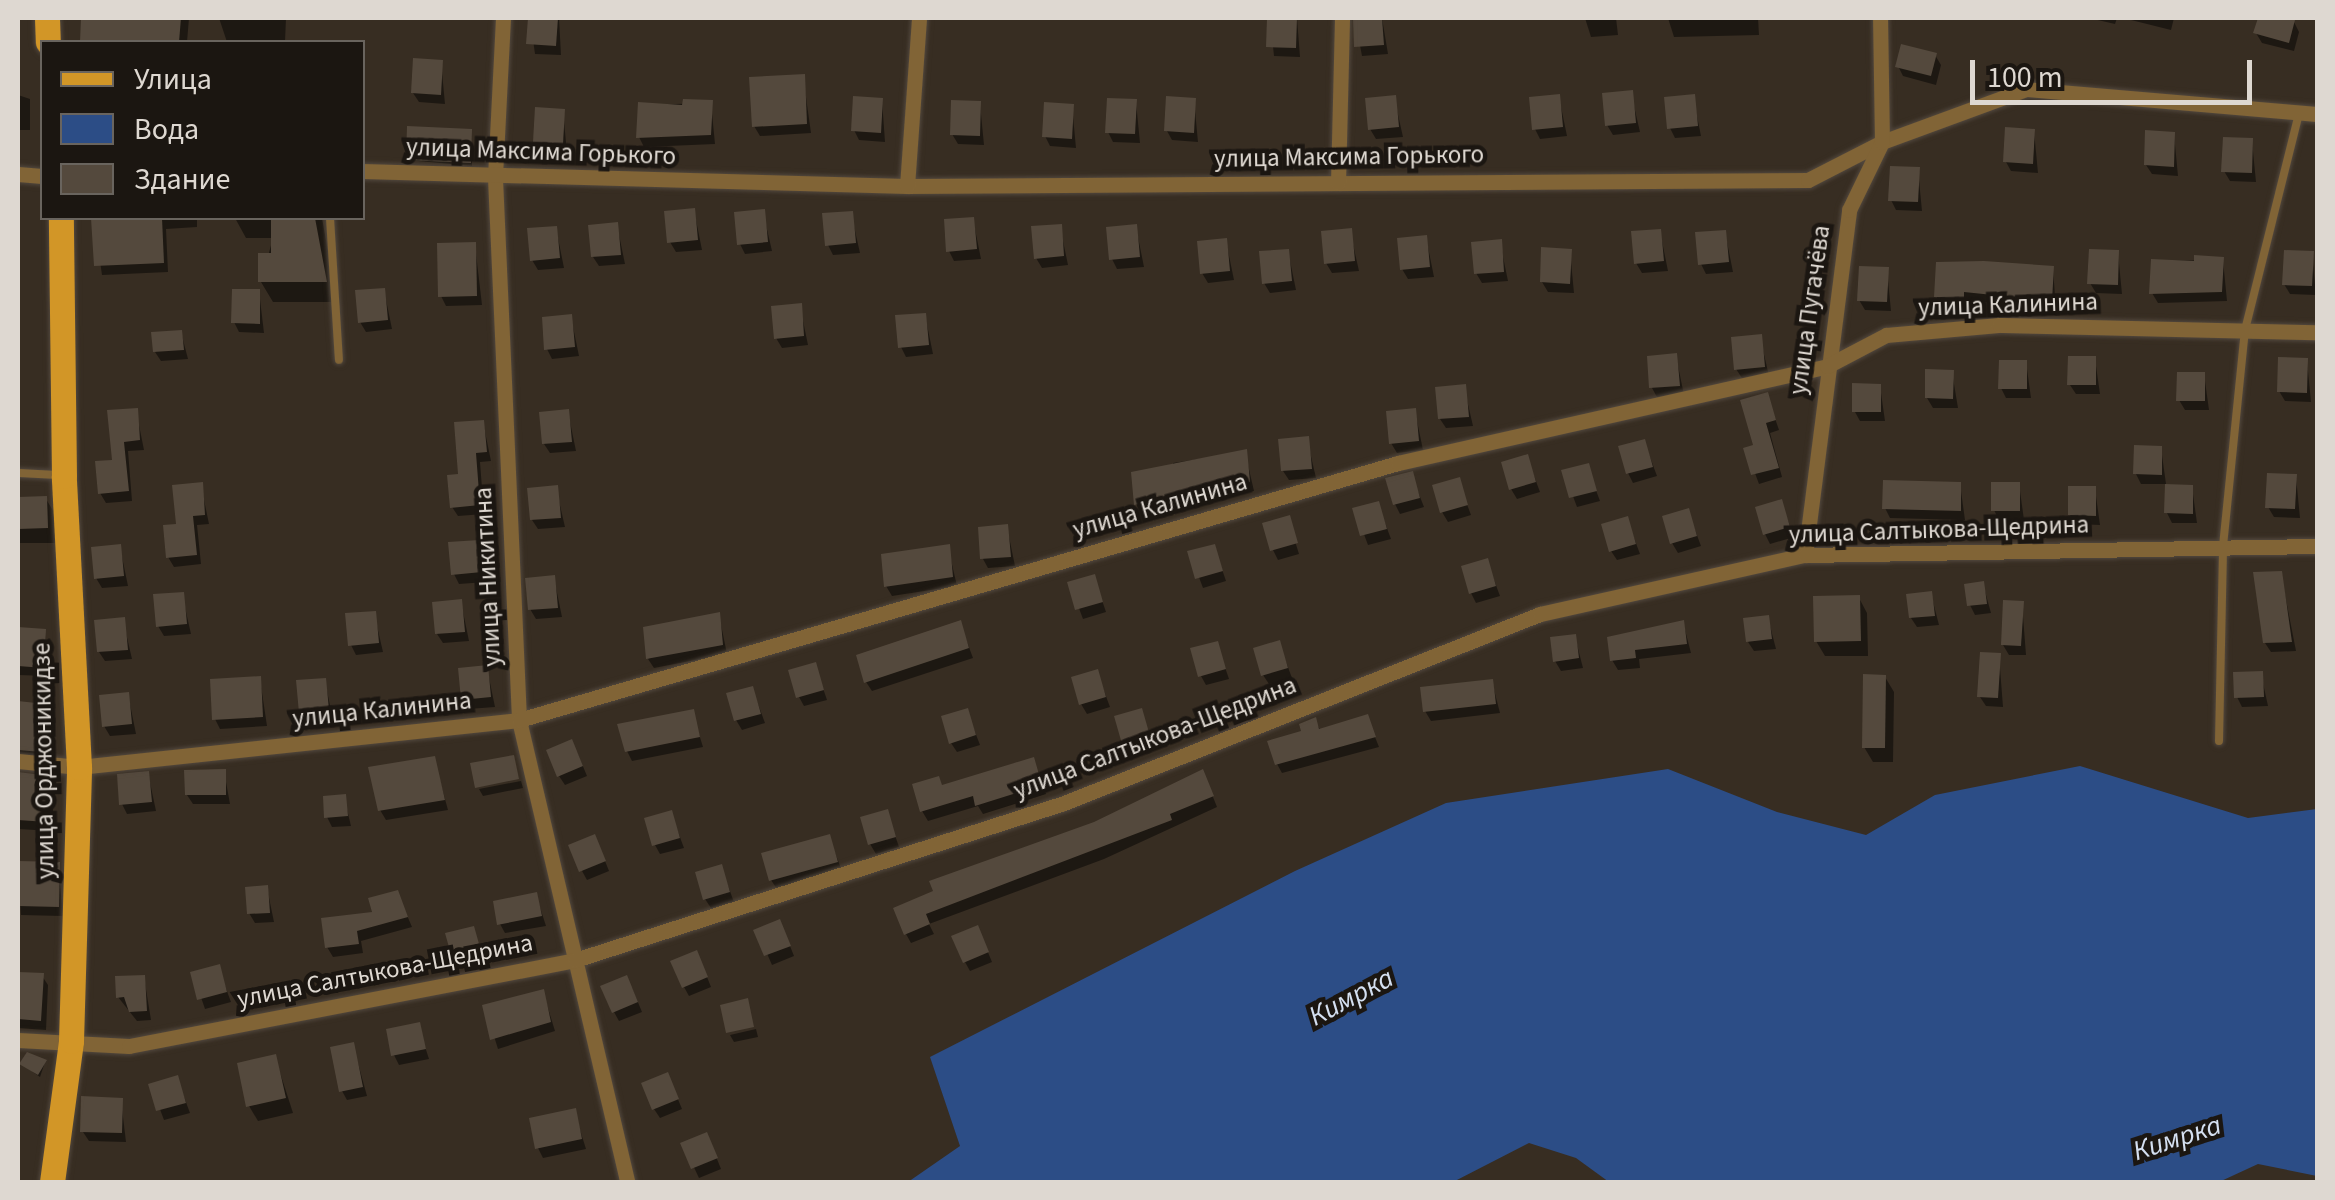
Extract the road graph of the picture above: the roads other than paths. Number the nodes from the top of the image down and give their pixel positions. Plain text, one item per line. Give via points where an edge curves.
1 (503, 18) edge
2 (919, 18) edge
3 (1342, 18) edge
4 (1880, 18) edge
5 (2300, 113) junction
6 (2318, 114) edge
7 (1882, 142) junction
8 (365, 171) edge
9 (495, 178) junction
10 (1338, 184) junction
11 (907, 186) junction
12 (61, 220) edge
13 (330, 220) edge
14 (2245, 330) junction
15 (2318, 332) edge
16 (339, 360) dead end
17 (1826, 366) junction
18 (18, 473) edge
19 (64, 476) junction
20 (2223, 546) junction
21 (2318, 546) edge
22 (1805, 555) junction
23 (520, 720) junction
24 (2219, 741) dead end
25 (18, 762) edge
26 (79, 767) junction
27 (575, 960) junction
28 (18, 1040) edge
29 (70, 1041) junction
30 (52, 1182) edge
31 (627, 1182) edge

1 - 9 street, улица Никитина
2 - 11 street
3 - 10 street
4 - 7 street, улица Пугачёва
5 - 6 street, улица Максима Горького
5 - 7 street, улица Максима Горького via 2026,90
5 - 14 lane
7 - 10 street, улица Максима Горького via 1808,180
7 - 17 street, улица Пугачёва via 1848,210
8 - 9 street, улица Максима Горького
9 - 11 street, улица Максима Горького
9 - 23 street, улица Никитина
10 - 11 street, улица Максима Горького
12 - 19 main road, улица Орджоникидзе
13 - 16 lane
14 - 15 street, улица Калинина
14 - 17 street, улица Калинина via 1999,325 1886,334
14 - 20 lane
17 - 22 street, улица Пугачёва
17 - 23 street, улица Калинина via 1398,463
18 - 19 lane
19 - 26 main road, улица Орджоникидзе
20 - 21 street, улица Салтыкова-Щедрина
20 - 22 street, улица Салтыкова-Щедрина
20 - 24 lane
22 - 27 street, улица Салтыкова-Щедрина via 1540,614 1064,803
23 - 26 street, улица Калинина
23 - 27 street, улица Никитина
25 - 26 street, улица Калинина
26 - 29 main road, улица Орджоникидзе
27 - 29 street, улица Салтыкова-Щедрина via 129,1046
27 - 31 street, улица Никитина
28 - 29 street, улица Салтыкова-Щедрина
29 - 30 main road, улица Орджоникидзе

